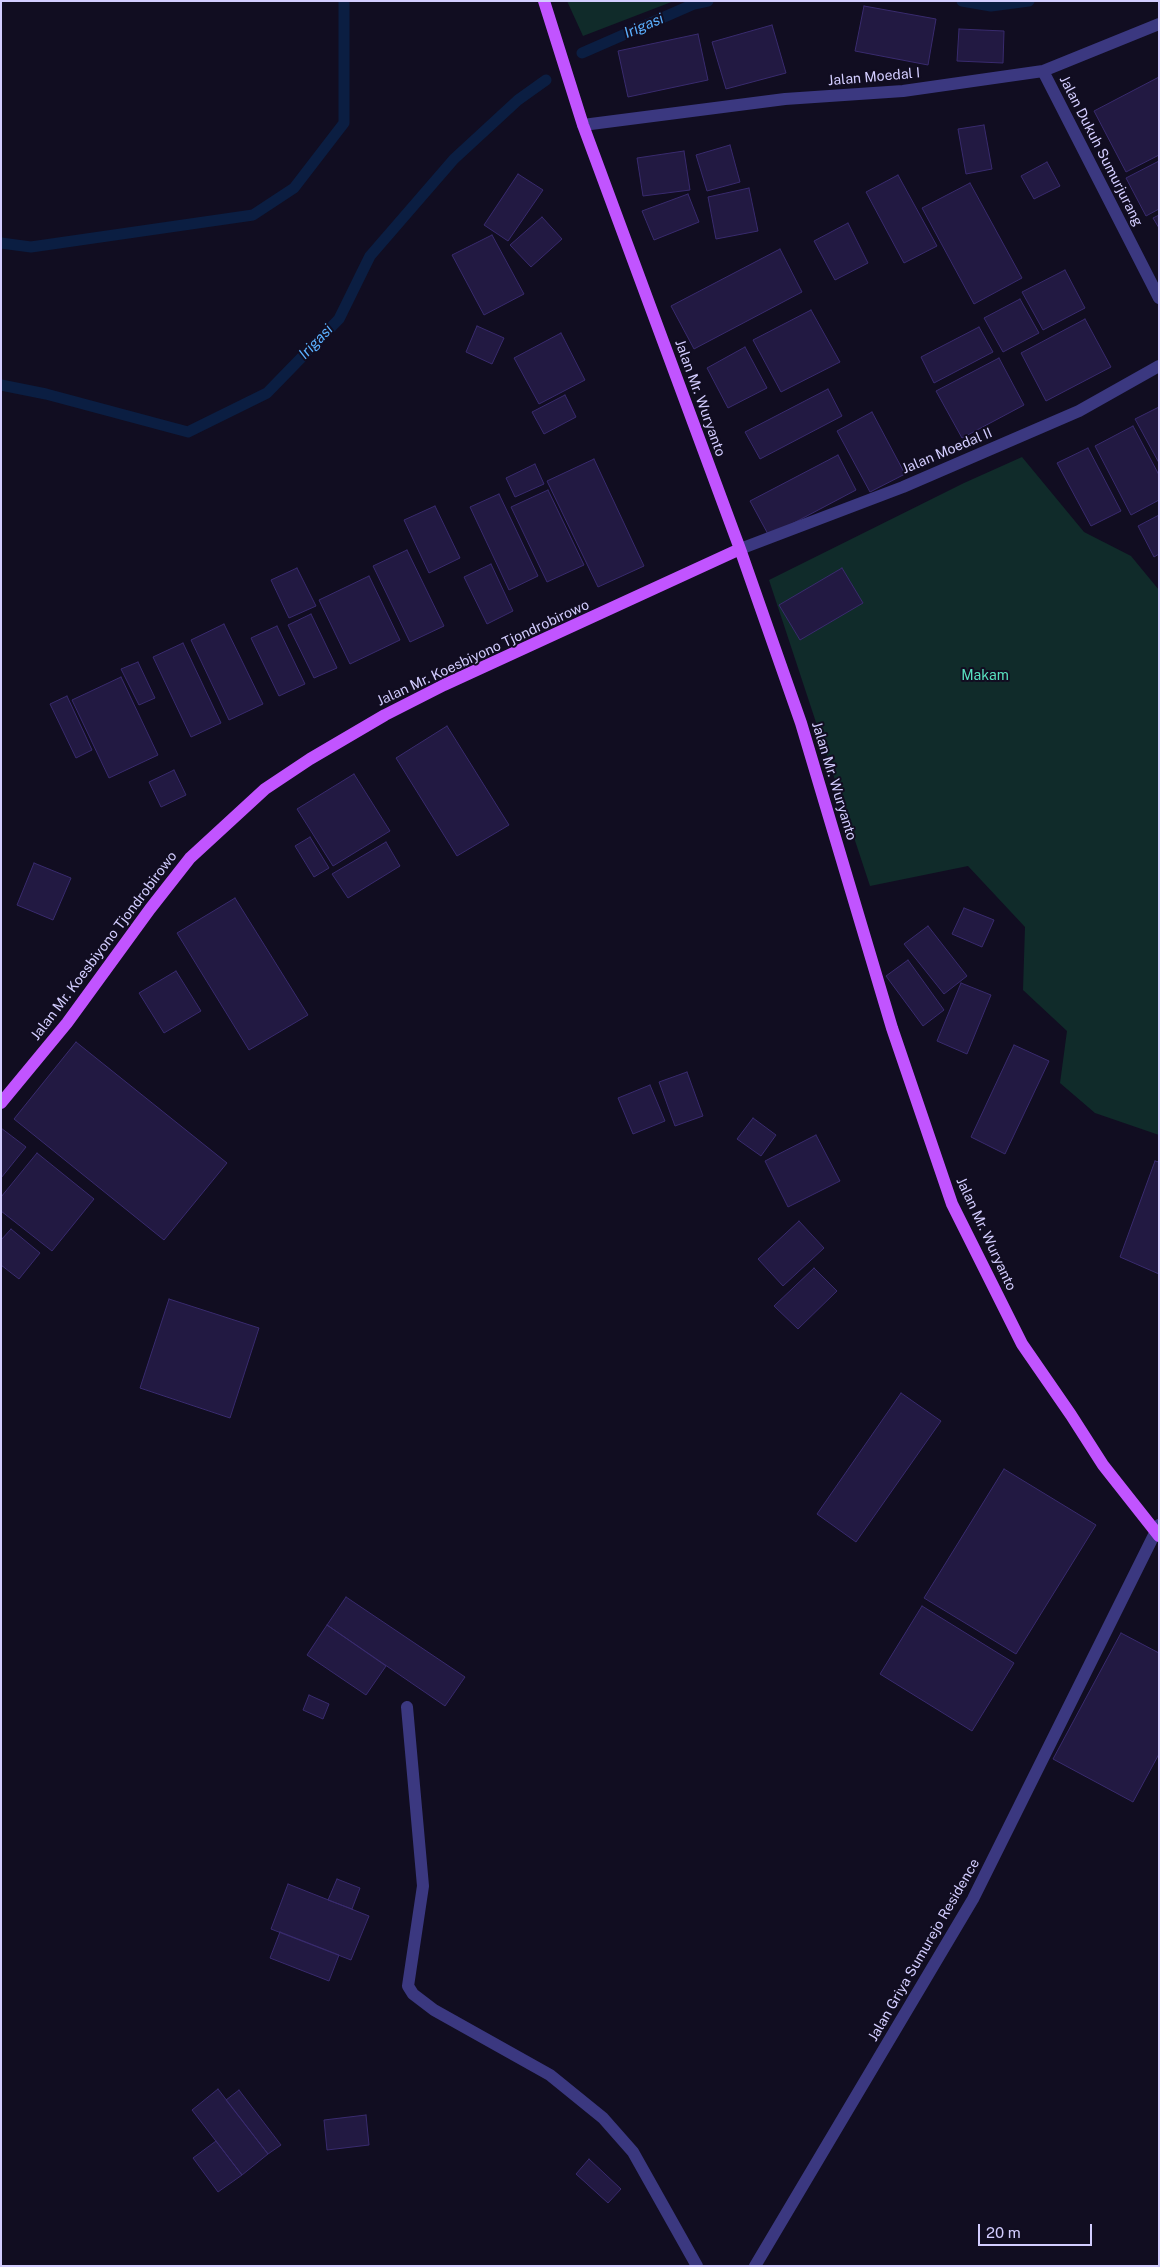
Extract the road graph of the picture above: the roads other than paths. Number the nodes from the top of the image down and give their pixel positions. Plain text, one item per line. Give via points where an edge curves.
1 (544, 1) edge
2 (1159, 24) edge
3 (1043, 71) junction
4 (583, 125) junction
5 (1159, 298) edge
6 (1159, 366) edge
7 (740, 550) junction
8 (1, 1103) edge
9 (1158, 1531) edge
10 (407, 1707) dead end
11 (697, 2266) edge
12 (755, 2266) edge

1 - 4 main road, Jalan Mr. Wuryanto
2 - 3 street, Jalan Moedal I
3 - 4 street, Jalan Moedal I via 903,91 785,99
3 - 5 street, Jalan Dukuh Sumurjurang
4 - 7 main road, Jalan Mr. Wuryanto
6 - 7 street, Jalan Moedal II via 1079,410 903,487
7 - 8 main road, Jalan Mr. Koesbiyono Tjondrobirowo via 444,685 368,725 265,789 190,858 67,1024
7 - 9 main road, Jalan Mr. Wuryanto via 800,723 892,1028 952,1204 1022,1344 1103,1465
9 - 12 street, Jalan Griya Sumurejo Residence via 973,1899
10 - 11 street via 424,1886 408,1986 434,2010 550,2075 603,2118 633,2152

